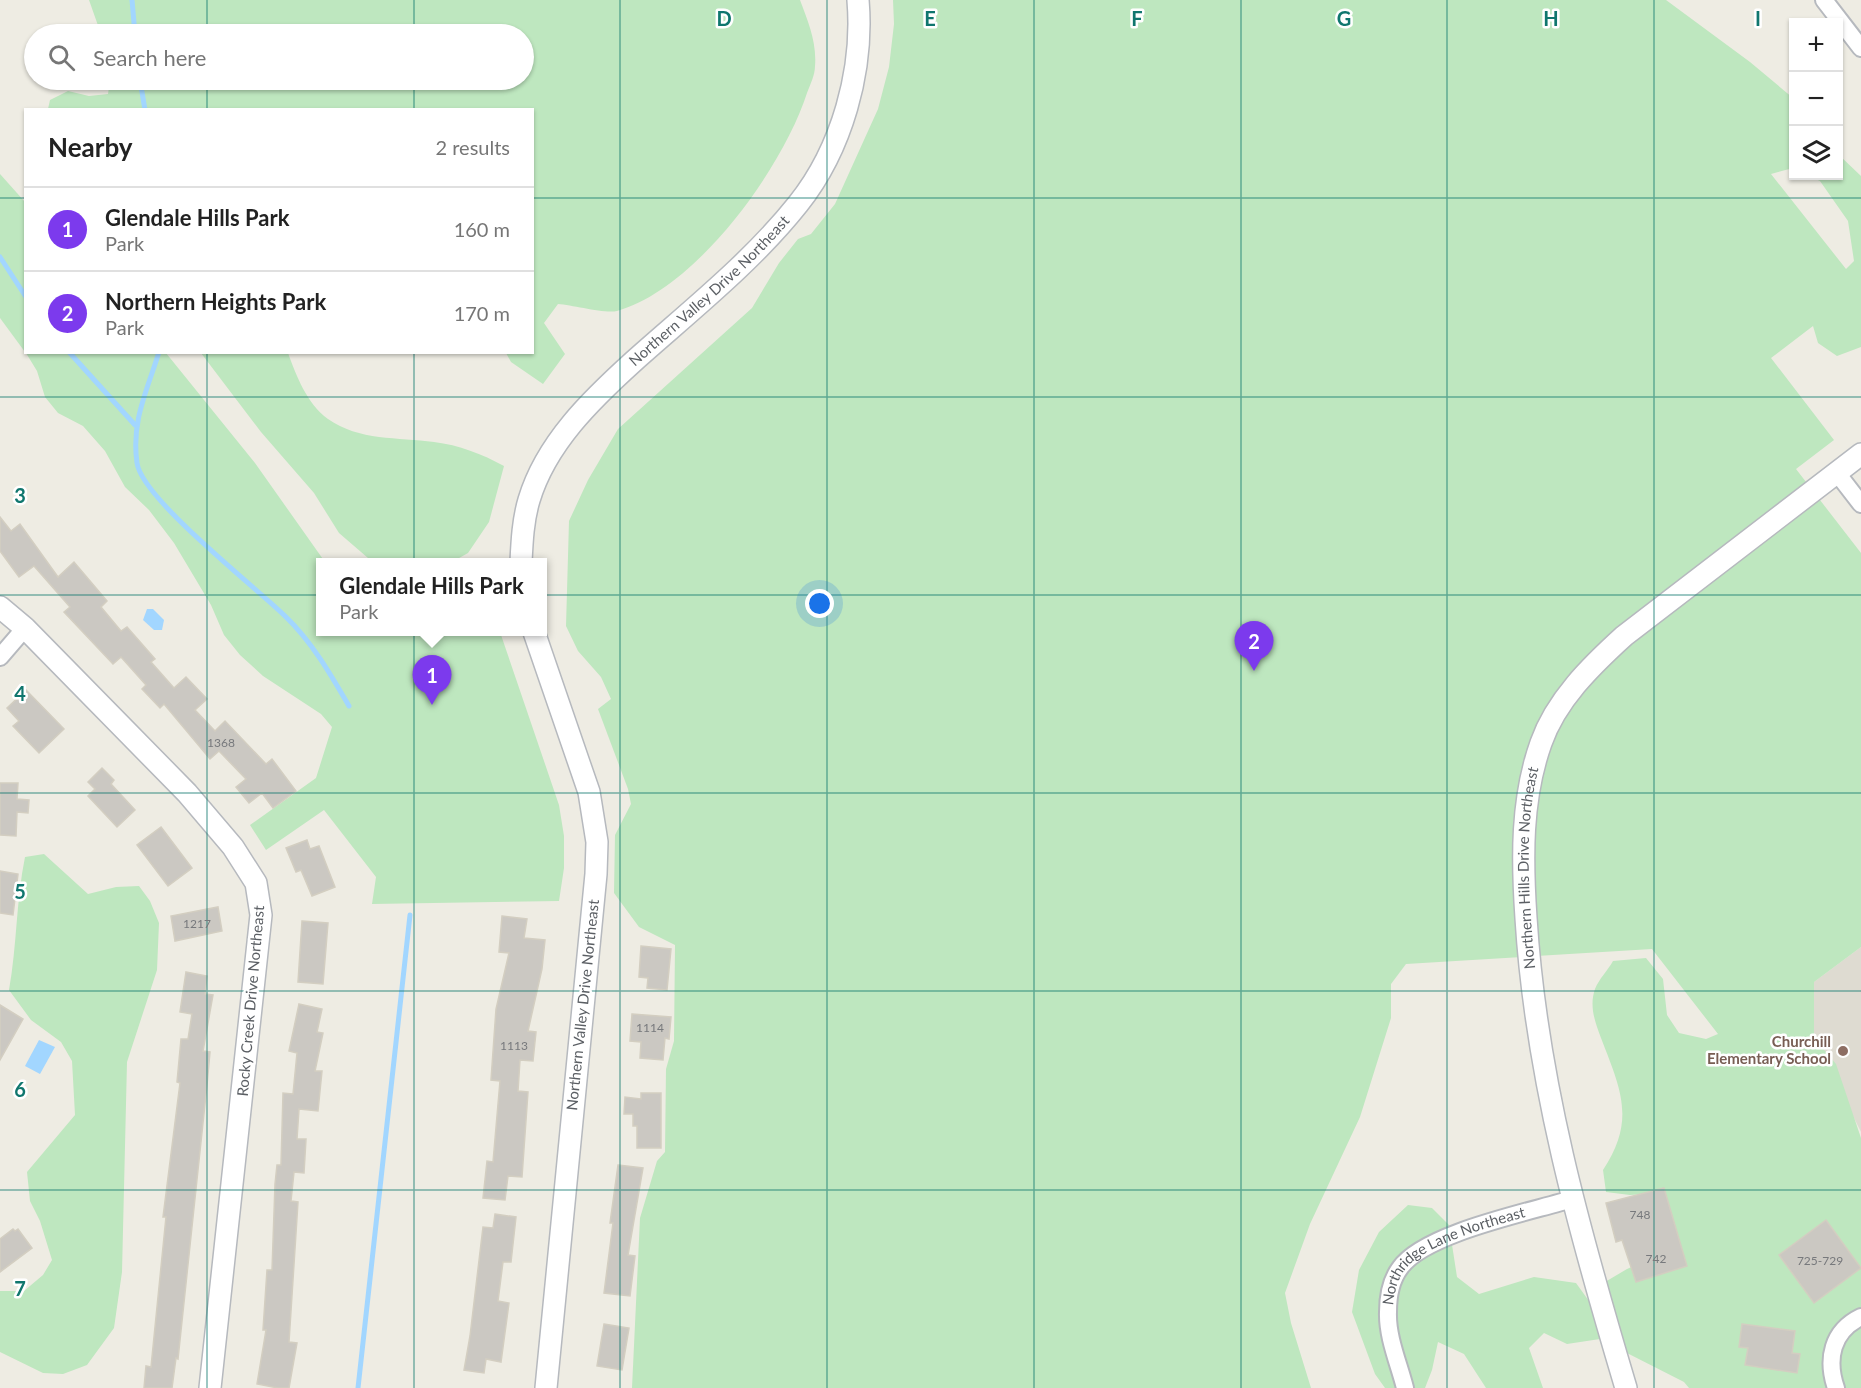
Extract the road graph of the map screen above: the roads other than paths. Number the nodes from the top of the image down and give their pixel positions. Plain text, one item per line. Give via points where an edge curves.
1 (858, 0) edge
2 (1824, 0) edge
3 (1861, 48) edge
4 (1861, 454) edge
5 (1837, 473) junction
6 (1861, 504) edge
7 (521, 558) edge
8 (0, 607) edge
9 (25, 628) junction
10 (535, 636) edge
11 (0, 657) edge
12 (1572, 1199) junction
13 (1861, 1317) edge
14 (210, 1388) edge
15 (546, 1388) edge
16 (1405, 1388) edge
17 (1626, 1388) edge
18 (1836, 1388) edge

1 - 7 street, Northern Valley Drive Northeast via 861,27 856,66 845,111 818,174 768,237 612,381 562,437 529,499
2 - 3 street
4 - 5 street, Northern Hills Drive Northeast
5 - 6 street
5 - 12 street, Northern Hills Drive Northeast via 1624,636 1574,688 1542,740 1532,771 1524,835 1527,944 1549,1096
8 - 9 street, Rocky Creek Drive Northeast
9 - 11 street
9 - 14 street, Rocky Creek Drive Northeast via 187,793 249,868 261,897
10 - 15 street, Northern Valley Drive Northeast via 589,792 597,842
12 - 16 street, Northridge Lane Northeast via 1442,1238 1418,1250 1400,1268 1390,1292 1388,1315
12 - 17 street, Northern Hills Drive Northeast
13 - 18 street via 1838,1334 1831,1363

